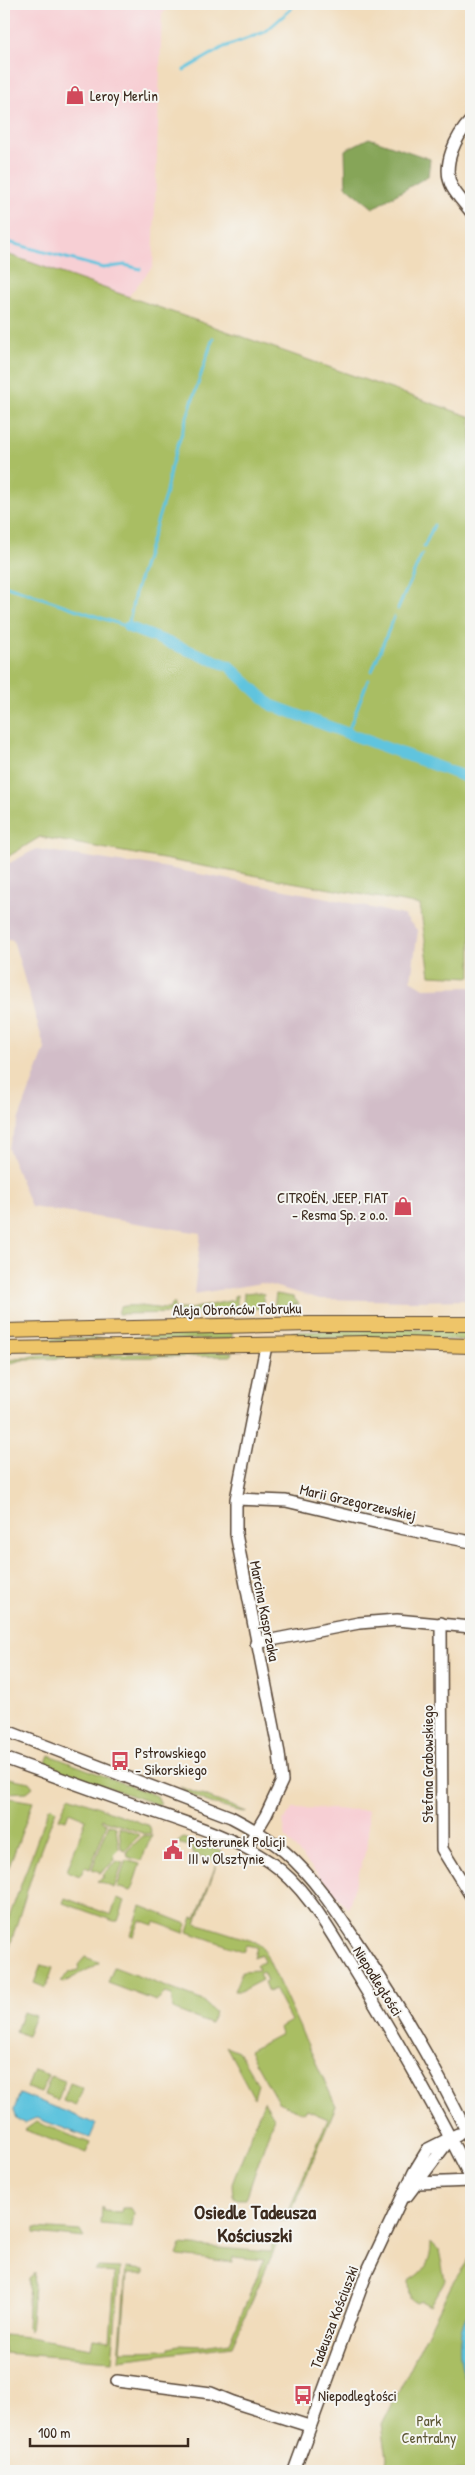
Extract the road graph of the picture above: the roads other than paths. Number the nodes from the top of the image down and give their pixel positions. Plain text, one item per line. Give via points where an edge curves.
1 (471, 120) edge
2 (471, 212) edge
3 (471, 1324) edge
4 (4, 1331) edge
5 (266, 1346) junction
6 (471, 1346) edge
7 (4, 1349) edge
8 (236, 1498) junction
9 (471, 1542) edge
10 (441, 1623) junction
11 (471, 1627) edge
12 (256, 1643) junction
13 (4, 1730) edge
14 (4, 1758) edge
15 (173, 1795) junction
16 (165, 1815) junction
17 (257, 1831) junction
18 (247, 1848) junction
19 (471, 1896) edge
20 (466, 2129) junction
21 (452, 2138) junction
22 (471, 2141) edge
23 (471, 2180) edge
24 (418, 2183) junction
25 (400, 2204) junction
26 (117, 2381) dead end
27 (309, 2426) junction
28 (294, 2471) edge

1 - 2 street via 450,154 449,172 452,186
3 - 4 main road, Aleja Obrońców Tobruku via 300,1324
5 - 6 main road via 369,1343
5 - 7 main road
5 - 8 street, Marcina Kasprzaka
8 - 9 street, Marii Grzegorzewskiej via 286,1501
8 - 12 street, Marcina Kasprzaka via 236,1534
10 - 11 street
10 - 12 street via 397,1620 359,1623
10 - 19 street, Stefana Grabowskiego via 442,1849
12 - 17 street, Marcina Kasprzaka via 282,1780
13 - 15 street, Niepodległości
14 - 16 street, Niepodległości
15 - 16 street
15 - 17 street, Niepodległości via 231,1817
16 - 18 street, Niepodległości
17 - 18 street, Marcina Kasprzaka
17 - 20 street, Niepodległości via 305,1872 346,1926 394,1998
18 - 21 street, Niepodległości via 293,1882 312,1906 396,2039
20 - 21 street, Tadeusza Kościuszki
20 - 22 street, Niepodległości
21 - 23 street, Niepodległości
21 - 24 street, Tadeusza Kościuszki
21 - 25 street, Tadeusza Kościuszki via 428,2149
23 - 24 street
24 - 25 street, Tadeusza Kościuszki
25 - 27 street, Tadeusza Kościuszki via 367,2272
26 - 27 street via 211,2393
27 - 28 street, Tadeusza Kościuszki

